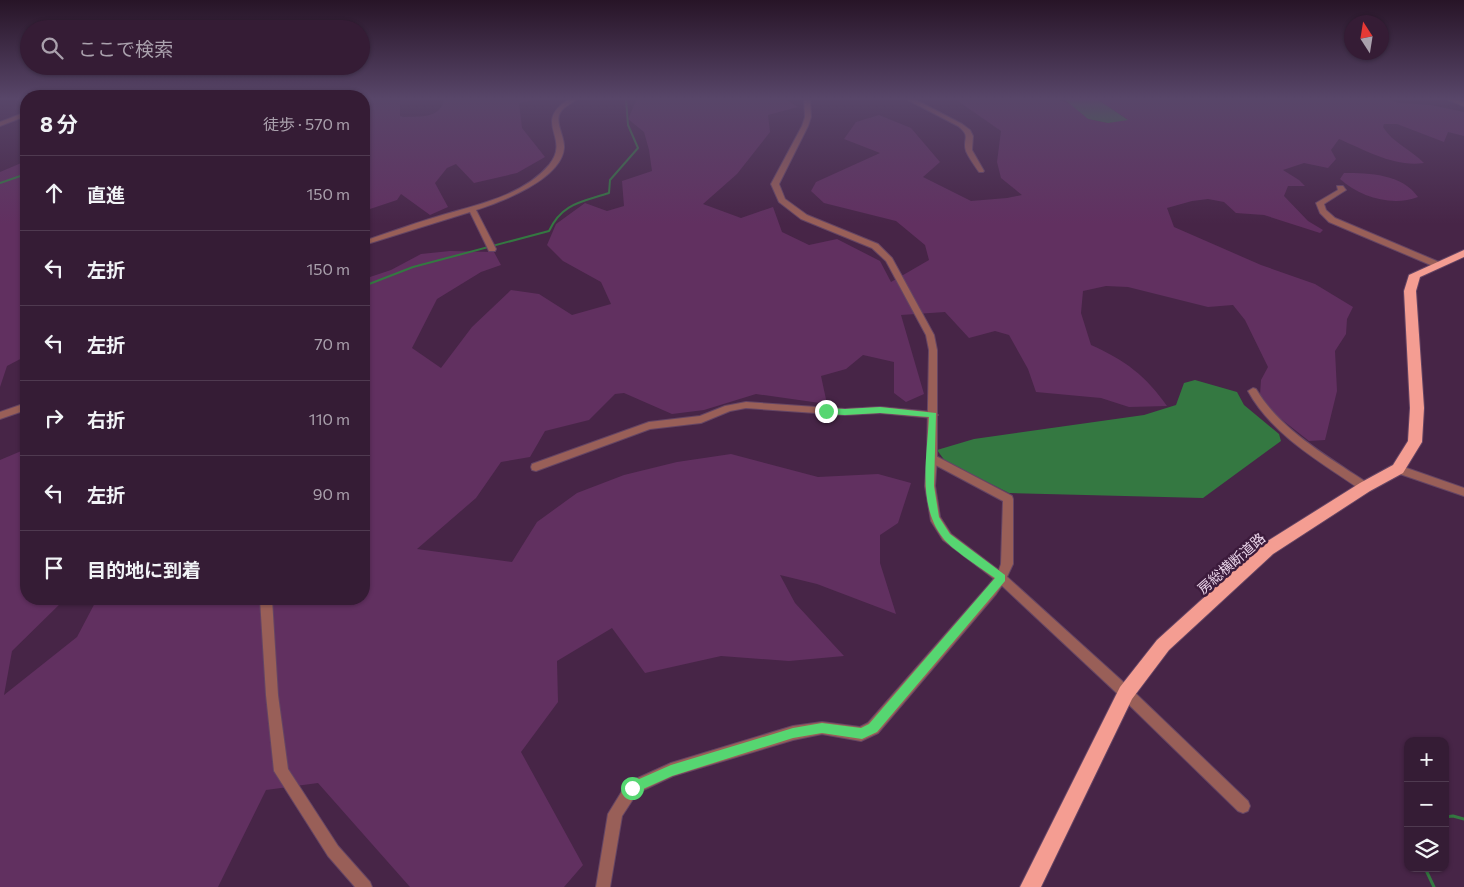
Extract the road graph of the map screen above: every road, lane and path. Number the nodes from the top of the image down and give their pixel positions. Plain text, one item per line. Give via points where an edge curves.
1 (561, 140) edge
2 (798, 140) edge
3 (970, 140) edge
4 (982, 171) dead end
5 (1340, 188) dead end
6 (472, 209) junction
7 (370, 241) edge
8 (492, 249) dead end
9 (1464, 253) edge
10 (1436, 264) junction
11 (1253, 391) dead end
12 (20, 408) edge
13 (933, 415) junction
14 (0, 416) edge
15 (932, 458) junction
16 (536, 467) dead end
17 (1398, 469) junction
18 (1365, 487) junction
19 (1464, 492) edge
20 (1001, 578) junction
21 (266, 605) edge
22 (1126, 693) junction
23 (1244, 806) dead end
24 (365, 887) edge
25 (603, 887) edge
26 (1030, 887) edge

1 - 6 street via 557,160 538,178
2 - 13 street via 775,184 782,200 804,217 875,246 889,260 930,335 934,350
3 - 4 street via 969,150
5 - 10 street via 1342,190 1320,203 1332,220
6 - 7 street
6 - 8 street
9 - 10 highway, 房総横断道路
10 - 17 highway, 房総横断道路 via 1415,276 1410,291 1417,408 1415,442
11 - 18 street via 1272,417 1302,444
12 - 14 street
13 - 15 street
13 - 16 street via 880,410 845,412 735,406 701,419 649,426
15 - 20 street via 930,486 935,518 947,537
15 - 20 street via 1008,499 1008,564
17 - 18 highway, 房総横断道路
17 - 19 street
18 - 22 highway, 房総横断道路 via 1268,549 1163,645
20 - 22 street
20 - 25 street via 873,728 862,734 822,728 786,735 671,770 632,788 615,814
21 - 24 street via 281,771 333,850
22 - 23 street
22 - 26 highway, 房総横断道路

